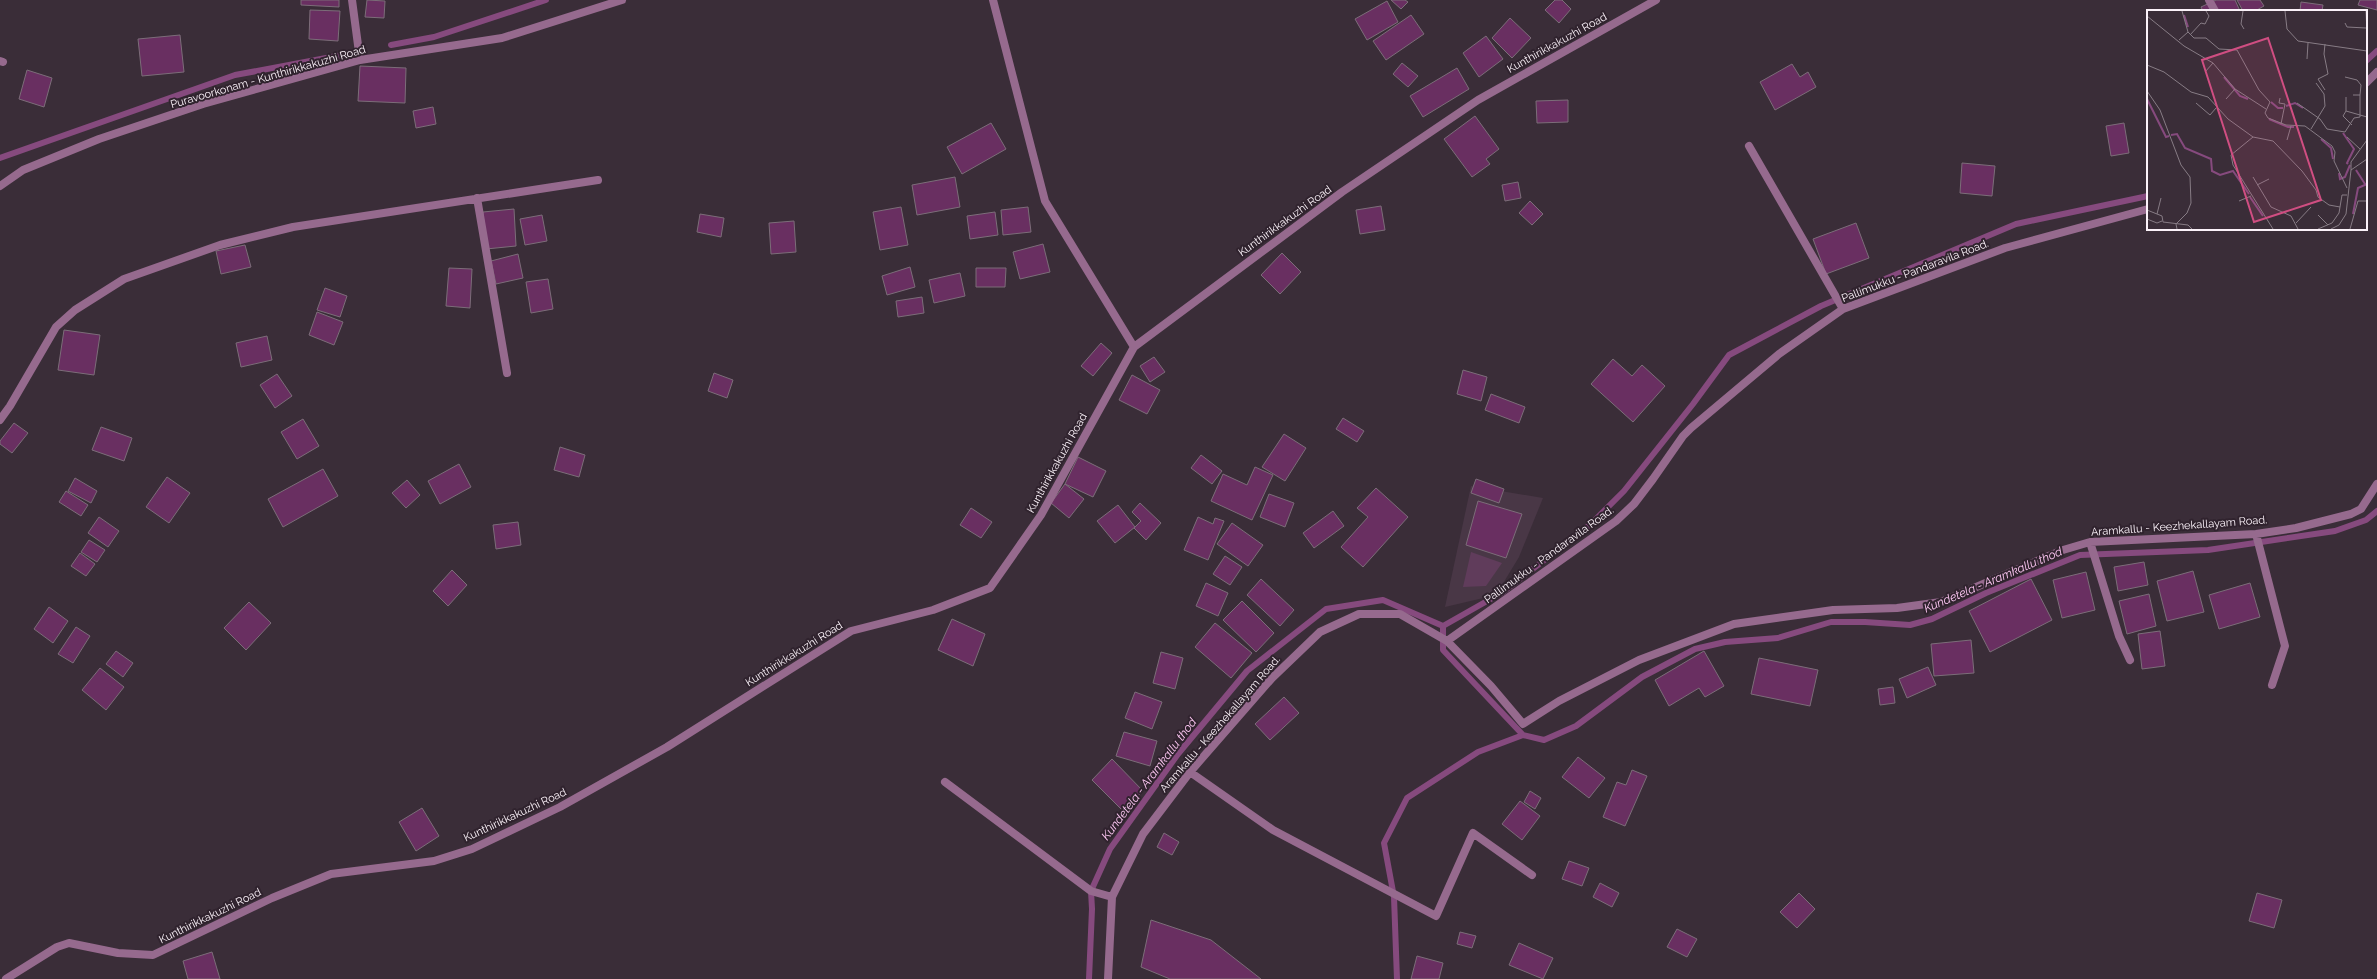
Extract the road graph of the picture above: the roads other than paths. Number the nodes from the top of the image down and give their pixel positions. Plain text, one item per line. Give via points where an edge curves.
1 (352, 0) edge
2 (622, 0) edge
3 (993, 0) edge
4 (1656, 0) edge
5 (2209, 0) edge
6 (2214, 10) edge
7 (360, 60) junction
8 (2377, 72) edge
9 (2367, 82) edge
10 (1750, 146) dead end
11 (598, 180) dead end
12 (0, 186) edge
13 (477, 198) junction
14 (2147, 209) edge
15 (1843, 309) junction
16 (1134, 347) junction
17 (507, 373) dead end
18 (0, 420) edge
19 (2377, 484) edge
20 (2256, 534) junction
21 (2090, 542) junction
22 (1446, 640) junction
23 (2130, 660) dead end
24 (2272, 685) dead end
25 (1190, 772) junction
26 (945, 782) dead end
27 (1532, 875) dead end
28 (1112, 897) junction
29 (6, 979) edge
30 (1108, 979) edge

1 - 7 street
2 - 7 street, Puravoorkonam - Kunthirikkakuzhi Road via 502,38
3 - 16 street via 1045,201
4 - 16 street, Kunthirikkakuzhi Road via 1478,100 1342,192
5 - 6 street
7 - 12 street, Puravoorkonam - Kunthirikkakuzhi Road via 204,104 99,139 23,170
8 - 9 street
10 - 15 street
11 - 13 street
13 - 17 street
13 - 18 street via 293,227 220,245 124,279 75,310 56,327
14 - 15 street, Pallimukku - Pandaravila Road. via 2005,248
15 - 22 street, Pallimukku - Pandaravila Road. via 1779,354 1691,428 1634,504 1616,521
16 - 29 street, Kunthirikkakuzhi Road via 1041,515 990,588 933,610 851,631 667,747 560,807 472,849 434,861 332,874 272,898 153,956 118,953 69,943 57,947
19 - 20 street, Aramkallu - Keezhekallayam Road. via 2368,501 2361,509 2351,514 2296,528
20 - 21 street, Aramkallu - Keezhekallayam Road.
20 - 24 street via 2286,646
21 - 22 street, Aramkallu - Keezhekallayam Road. via 2063,550 1941,602 1897,608 1833,610 1734,624 1638,660 1559,701 1523,724 1491,686
21 - 23 street
22 - 25 street, Aramkallu - Keezhekallayam Road. via 1400,614 1382,612 1359,614 1320,632 1272,678
25 - 27 street via 1273,830 1436,916 1473,832
25 - 28 street, Aramkallu - Keezhekallayam Road. via 1143,834
26 - 28 street via 1091,892
28 - 30 street, Aramkallu - Keezhekallayam Road.

